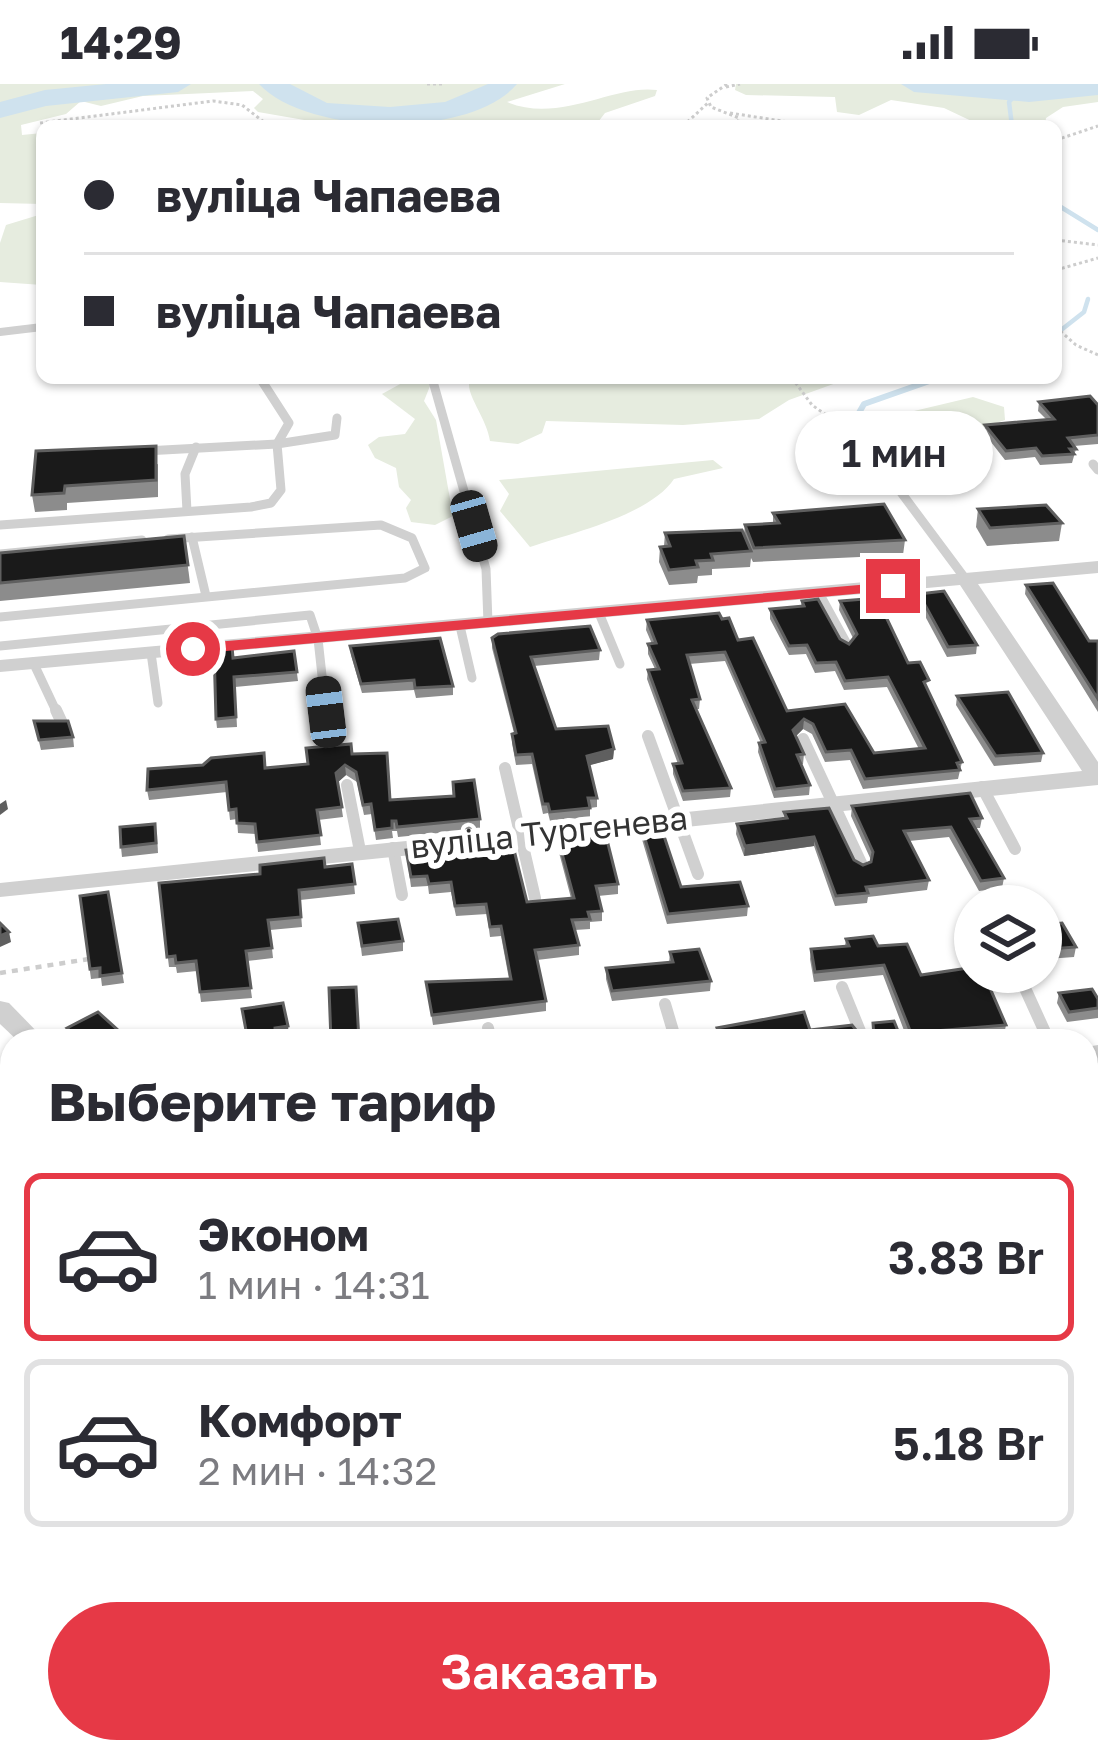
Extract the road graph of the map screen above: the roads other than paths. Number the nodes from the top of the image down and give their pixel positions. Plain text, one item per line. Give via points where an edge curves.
1 (36, 328) edge
2 (0, 332) edge
3 (264, 384) edge
4 (434, 384) edge
5 (337, 418) dead end
6 (277, 444) junction
7 (865, 444) dead end
8 (196, 447) junction
9 (130, 452) edge
10 (187, 511) junction
11 (0, 525) edge
12 (192, 537) junction
13 (0, 554) edge
14 (1098, 567) edge
15 (967, 580) junction
16 (819, 592) junction
17 (206, 596) junction
18 (598, 613) junction
19 (0, 617) edge
20 (488, 623) junction
21 (460, 626) junction
22 (318, 639) junction
23 (848, 644) edge
24 (0, 646) edge
25 (151, 653) junction
26 (33, 662) junction
27 (620, 664) dead end
28 (0, 666) edge
29 (472, 678) dead end
30 (158, 703) dead end
31 (326, 712) dead end
32 (62, 723) edge
33 (648, 736) dead end
34 (803, 740) edge
35 (506, 768) dead end
36 (1098, 776) edge
37 (347, 784) dead end
38 (982, 787) junction
39 (831, 802) junction
40 (678, 818) junction
41 (522, 835) junction
42 (393, 848) junction
43 (1015, 849) dead end
44 (360, 851) junction
45 (862, 865) edge
46 (698, 874) dead end
47 (0, 890) edge
48 (402, 895) dead end
49 (536, 898) edge
50 (842, 987) dead end
51 (1026, 993) edge
52 (664, 1004) dead end
53 (672, 1029) edge
54 (859, 1029) edge
55 (1043, 1029) edge

1 - 2 lane
3 - 6 lane via 289,423
4 - 20 lane via 486,569
5 - 6 lane via 335,435
6 - 8 lane
6 - 10 lane via 280,490 271,502
7 - 15 lane
8 - 9 lane
8 - 10 lane via 184,474
10 - 11 lane
12 - 13 lane
12 - 17 lane
12 - 17 lane via 381,525 409,533 424,549 425,568 405,578
14 - 15 street
15 - 16 street
15 - 36 street
16 - 18 street
16 - 23 lane
17 - 19 lane
18 - 20 street
18 - 27 lane
20 - 21 street
21 - 22 street
21 - 29 lane
22 - 24 lane via 310,615
22 - 25 street
22 - 31 lane
25 - 26 street
25 - 30 lane
26 - 28 street
26 - 32 lane
33 - 40 lane
34 - 39 lane
35 - 41 lane
36 - 38 street, вуліца Тургенева
37 - 44 lane
38 - 39 street, вуліца Тургенева
38 - 43 lane
39 - 40 street, вуліца Тургенева
39 - 45 lane
40 - 41 street, вуліца Тургенева
40 - 46 lane
41 - 42 street, вуліца Тургенева
41 - 49 lane
42 - 44 street, вуліца Тургенева
42 - 48 lane
44 - 47 street, вуліца Тургенева
50 - 54 lane
51 - 55 lane
52 - 53 lane

